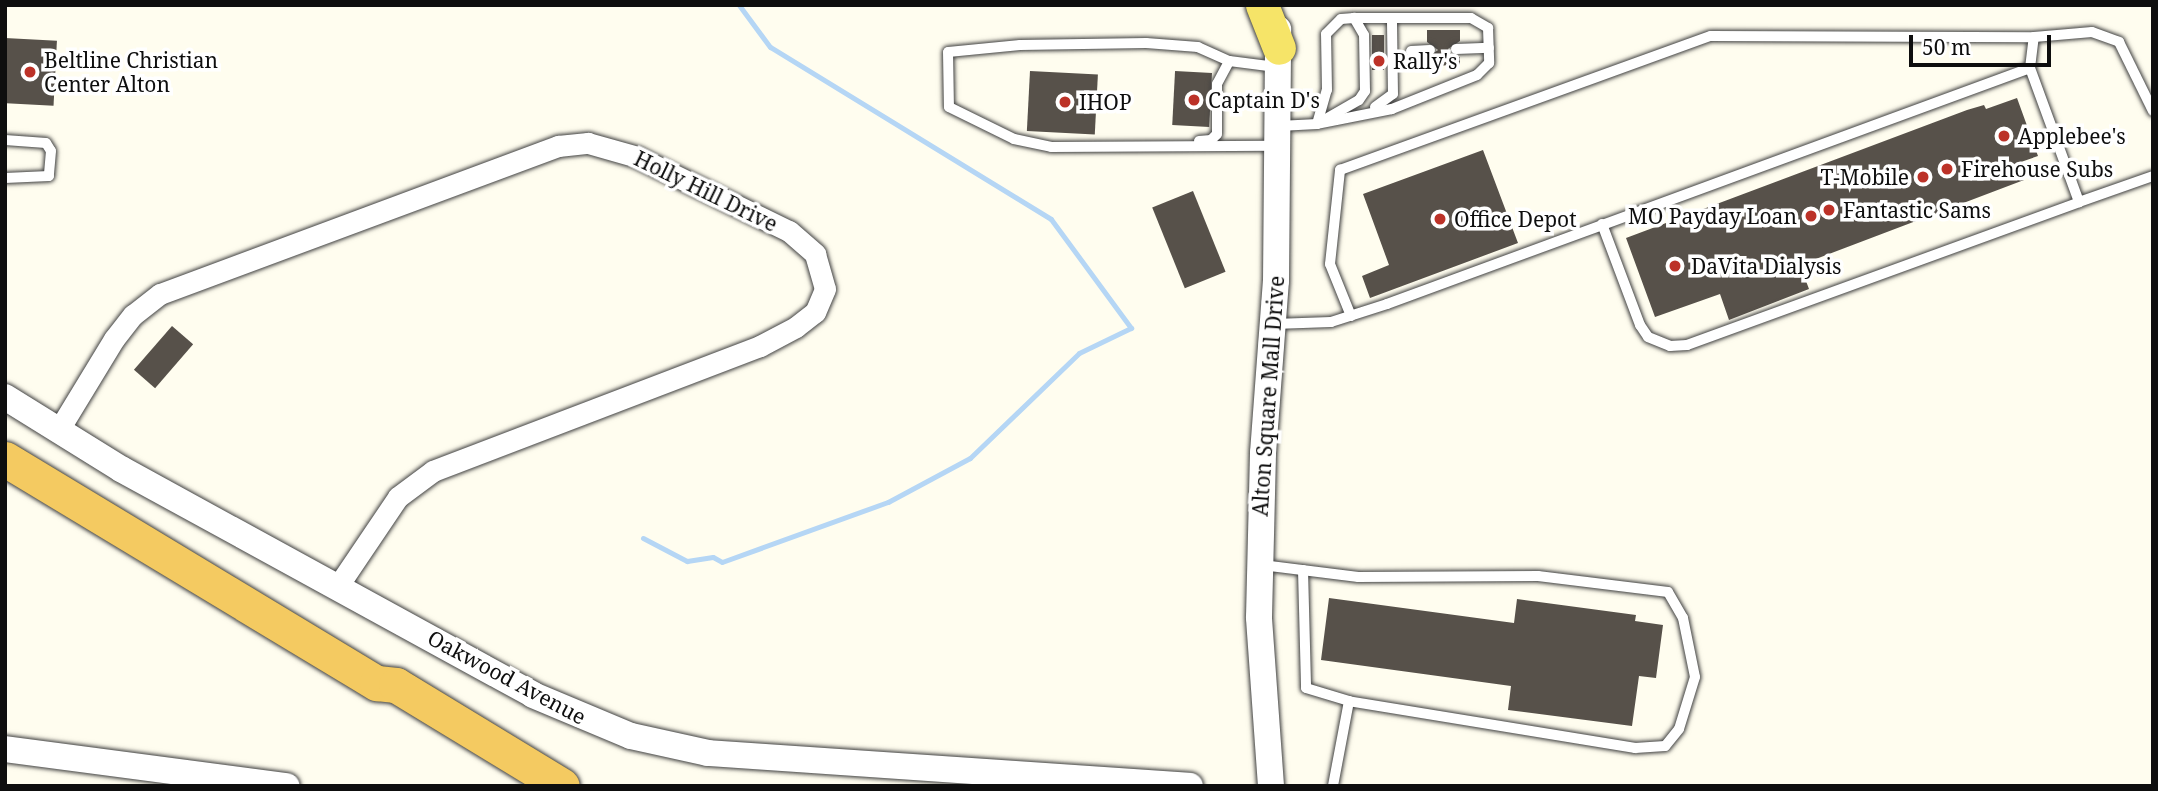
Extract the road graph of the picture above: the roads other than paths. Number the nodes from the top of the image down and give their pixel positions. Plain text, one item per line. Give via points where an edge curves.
1 (1262, 5) edge
2 (1277, 5) edge
3 (1291, 5) edge
4 (1392, 18) junction
5 (1354, 19) junction
6 (2034, 37) junction
7 (1489, 48) junction
8 (1456, 49) dead end
9 (1430, 50) dead end
10 (1411, 51) dead end
11 (1279, 58) junction
12 (1229, 61) junction
13 (2030, 68) junction
14 (2153, 111) edge
15 (1339, 120) junction
16 (1317, 124) junction
17 (1279, 136) junction
18 (5, 140) edge
19 (1166, 146) junction
20 (2153, 176) edge
21 (5, 178) edge
22 (2079, 202) junction
23 (1602, 224) junction
24 (1351, 316) junction
25 (1274, 324) junction
26 (5, 397) edge
27 (58, 432) junction
28 (5, 459) edge
29 (1259, 564) junction
30 (1303, 570) junction
31 (338, 586) junction
32 (377, 683) junction
33 (1349, 701) junction
34 (5, 748) edge
35 (1164, 784) edge
36 (287, 786) edge
37 (524, 786) edge
38 (562, 786) edge
39 (1190, 786) edge
40 (1271, 786) edge
41 (1333, 786) edge

1 - 11 main road
2 - 11 street, Alton Square Mall Drive
3 - 11 main road
4 - 5 lane
4 - 7 lane via 1471,18 1488,29
4 - 15 lane via 1393,94 1387,103
5 - 16 lane via 1341,19 1326,34 1327,90
5 - 16 lane via 1364,35 1365,91 1359,100
6 - 13 lane
6 - 14 lane via 2092,32 2119,42
6 - 24 lane via 1711,36 1340,170 1331,264
7 - 8 lane
7 - 15 lane via 1489,63 1477,75 1392,109
9 - 10 lane
11 - 12 lane
11 - 17 street, Alton Square Mall Drive
12 - 19 lane via 1217,84 1217,134 1211,141
12 - 19 lane via 1198,47 1146,43 948,52 950,107 1014,139 1051,147
13 - 22 lane
13 - 23 lane
15 - 16 lane
16 - 17 lane
17 - 19 lane
17 - 25 street, Alton Square Mall Drive
18 - 21 lane via 46,143 51,151 50,176
20 - 22 lane
22 - 23 lane via 1679,346 1660,344 1640,325
23 - 24 lane
24 - 25 lane via 1304,325
25 - 29 street, Alton Square Mall Drive via 1262,453
26 - 27 street, Oakwood Avenue
27 - 31 street, Oakwood Avenue
27 - 31 street, Holly Hill Drive via 114,339 133,315 160,294 558,146 588,143 637,157 789,231 815,254 825,289 815,312 796,327 760,346 433,471 398,497
28 - 32 highway
29 - 30 lane
29 - 40 street, Alton Square Mall Drive
30 - 33 lane via 1306,688
30 - 33 lane via 1358,577 1538,576 1668,592 1683,618 1695,677 1679,729 1665,746 1635,748
31 - 35 street, Oakwood Avenue via 545,701 594,723 678,750
32 - 37 highway via 386,698
32 - 38 highway via 396,685
33 - 41 lane
34 - 36 street
35 - 39 street, Oakwood Avenue

